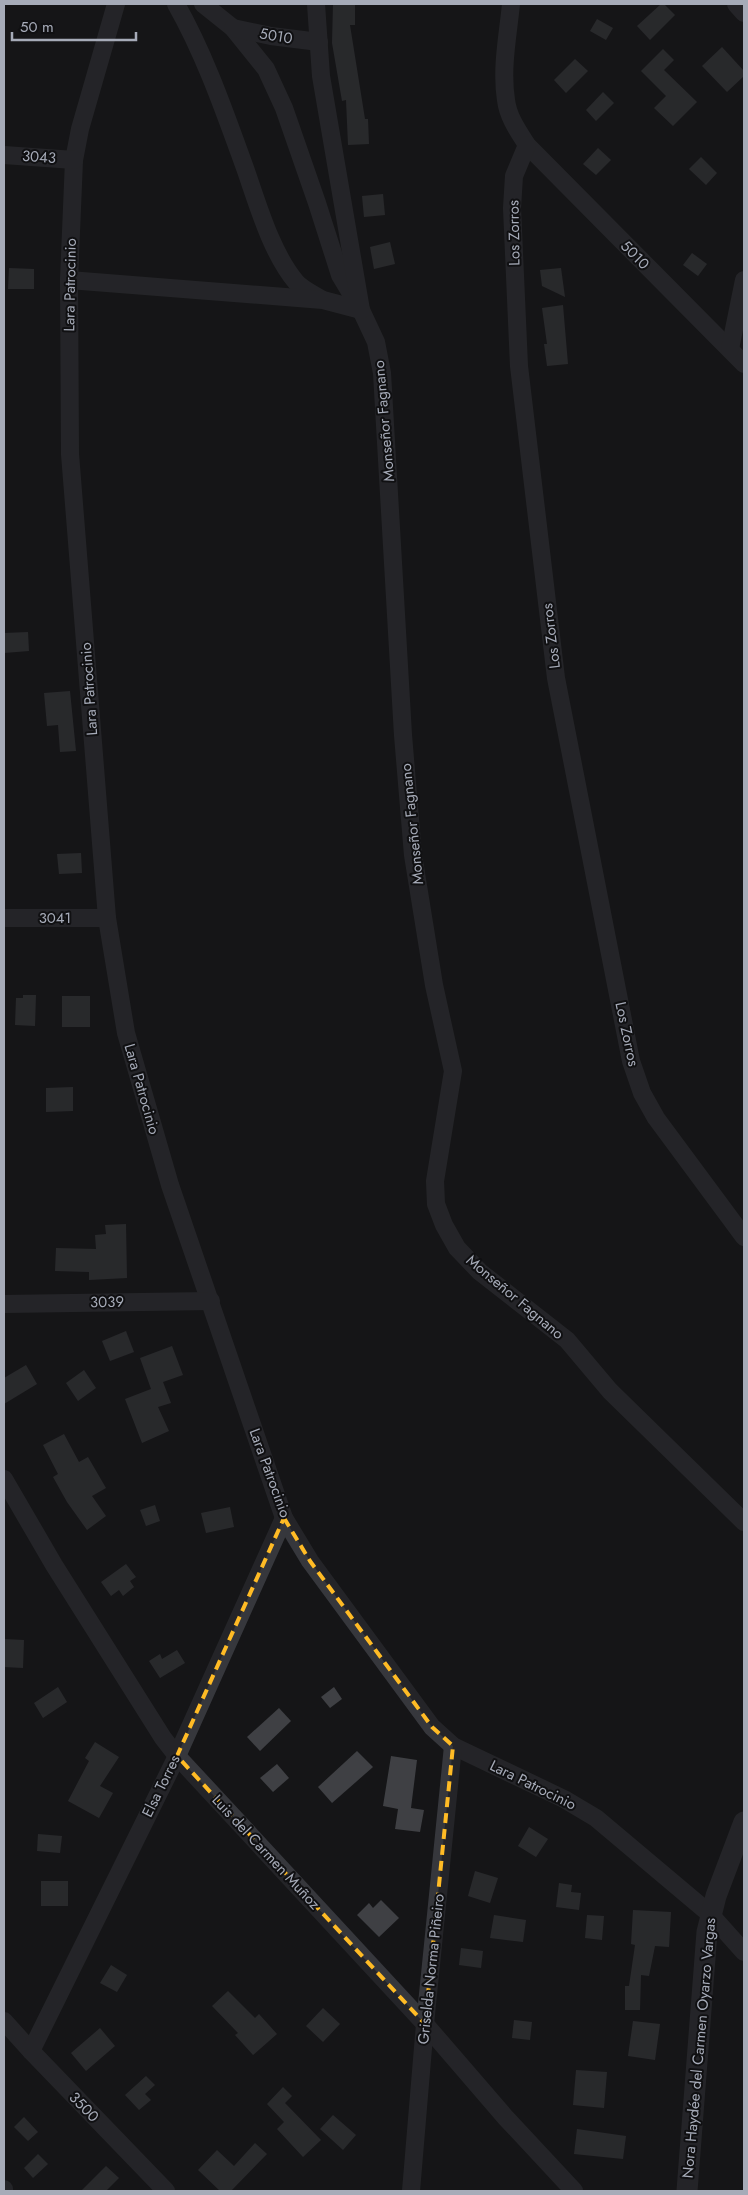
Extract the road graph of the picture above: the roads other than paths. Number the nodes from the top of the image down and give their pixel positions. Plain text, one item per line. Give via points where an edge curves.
1 (116, 4) edge
2 (176, 4) edge
3 (203, 4) edge
4 (316, 4) edge
5 (511, 4) edge
6 (736, 4) edge
7 (744, 13) edge
8 (233, 28) junction
9 (319, 42) junction
10 (527, 146) junction
11 (4, 155) edge
12 (74, 160) junction
13 (69, 280) junction
14 (744, 280) edge
15 (323, 300) junction
16 (361, 310) junction
17 (730, 349) junction
18 (744, 364) edge
19 (4, 918) edge
20 (106, 918) junction
21 (744, 1237) edge
22 (211, 1301) junction
23 (4, 1304) edge
24 (4, 1479) edge
25 (284, 1518) junction
26 (744, 1522) edge
27 (453, 1746) junction
28 (177, 1756) junction
29 (744, 1822) edge
30 (710, 1914) junction
31 (744, 1952) edge
32 (4, 2021) edge
33 (425, 2024) junction
34 (31, 2051) junction
35 (166, 2191) edge
36 (412, 2191) edge
37 (574, 2191) edge
38 (687, 2191) edge

1 - 12 street, Lara Patrocinio via 84,111
2 - 15 street via 193,36 263,219 288,270 298,284
3 - 8 street
4 - 9 street
5 - 10 street via 504,70 506,101 513,123
6 - 7 street
8 - 9 street, 5010
8 - 16 street, Monseñor Fagnano via 266,70 284,108 340,275
9 - 16 street via 321,76
10 - 17 street, 5010
10 - 21 street, Los Zorros via 514,176 512,208 519,366 556,678 631,1061 642,1093 656,1118
11 - 12 street, 3043
12 - 13 street, Lara Patrocinio
13 - 15 street
13 - 20 street, Lara Patrocinio via 70,454
14 - 17 street
15 - 16 street
16 - 26 street, Monseñor Fagnano via 376,342 385,399 402,725 413,855 452,1071 435,1181 436,1204 457,1248 480,1272 566,1340 610,1391
17 - 18 street, 5010
19 - 20 street, 3041
20 - 22 street, Lara Patrocinio via 126,1033 170,1185
22 - 23 street, 3039
22 - 25 street, Lara Patrocinio
24 - 28 street, Luis del Carmen Muñoz via 60,1574
25 - 27 street, Lara Patrocinio via 310,1561 432,1727
25 - 28 street, Elsa Torres
27 - 30 street, Lara Patrocinio via 564,1799 596,1818
27 - 33 street, Griselda Norma Piñeiro
28 - 33 street, Luis del Carmen Muñoz
28 - 34 street, Elsa Torres
29 - 30 street, Nora Haydée del Carmen Oyarzo Vargas
30 - 31 street, Lara Patrocinio
30 - 38 street, Nora Haydée del Carmen Oyarzo Vargas
32 - 34 street, 3500
33 - 36 street, Griselda Norma Piñeiro
33 - 37 street, Luis del Carmen Muñoz
34 - 35 street, 3500

